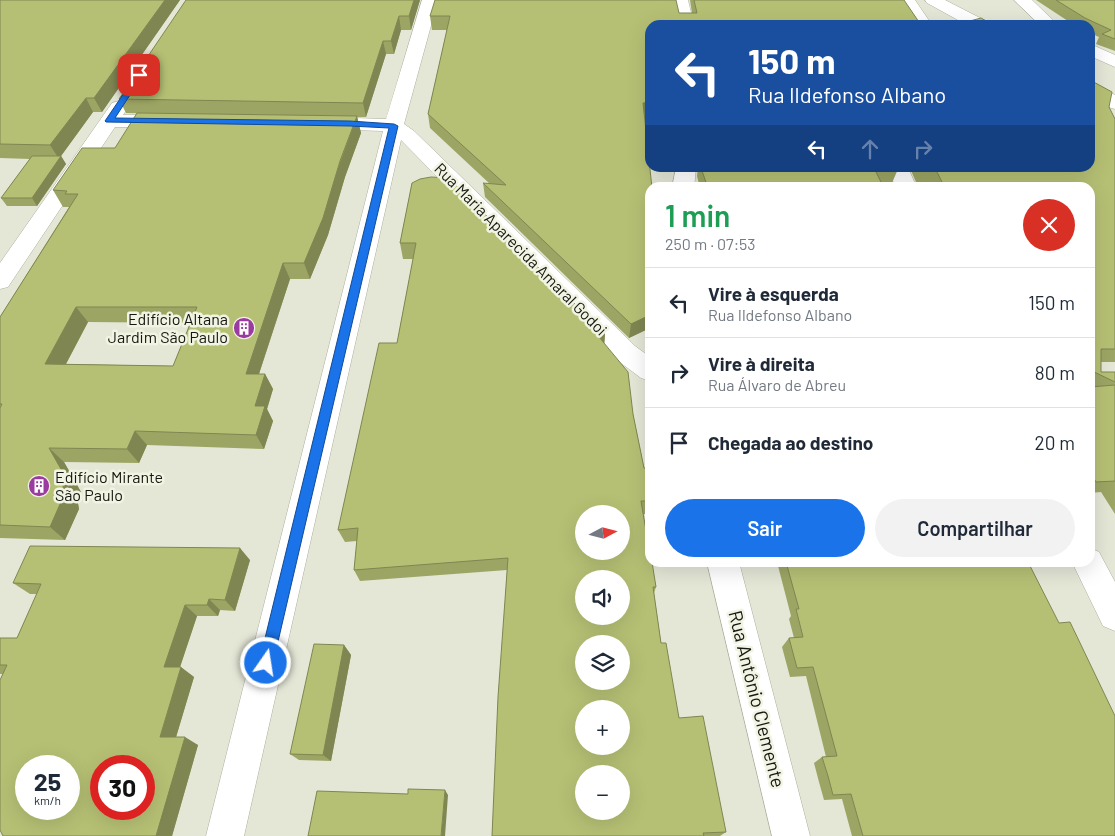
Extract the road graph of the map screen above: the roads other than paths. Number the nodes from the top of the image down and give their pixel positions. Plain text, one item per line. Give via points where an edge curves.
1 (430, 0) edge
2 (680, 0) edge
3 (907, 0) edge
4 (933, 0) edge
5 (1022, 0) edge
6 (685, 20) edge
7 (921, 20) edge
8 (971, 20) edge
9 (1044, 20) edge
10 (1095, 52) edge
11 (1115, 62) edge
12 (131, 88) edge
13 (1095, 92) edge
14 (1113, 108) edge
15 (109, 121) junction
16 (186, 122) edge
17 (302, 123) edge
18 (394, 126) junction
19 (0, 281) edge
20 (645, 367) edge
21 (724, 567) edge
22 (1091, 567) edge
23 (1115, 615) edge
24 (225, 836) edge
25 (791, 836) edge

1 - 18 street
2 - 6 street
3 - 7 street
4 - 8 street
5 - 9 street
10 - 11 street
12 - 15 street
13 - 14 street
15 - 16 street
15 - 19 street
17 - 18 street
18 - 20 street, Rua Maria Aparecida Amaral Godoi via 407,135 626,354
18 - 24 street
21 - 25 street, Rua Antônio Clemente
22 - 23 street

